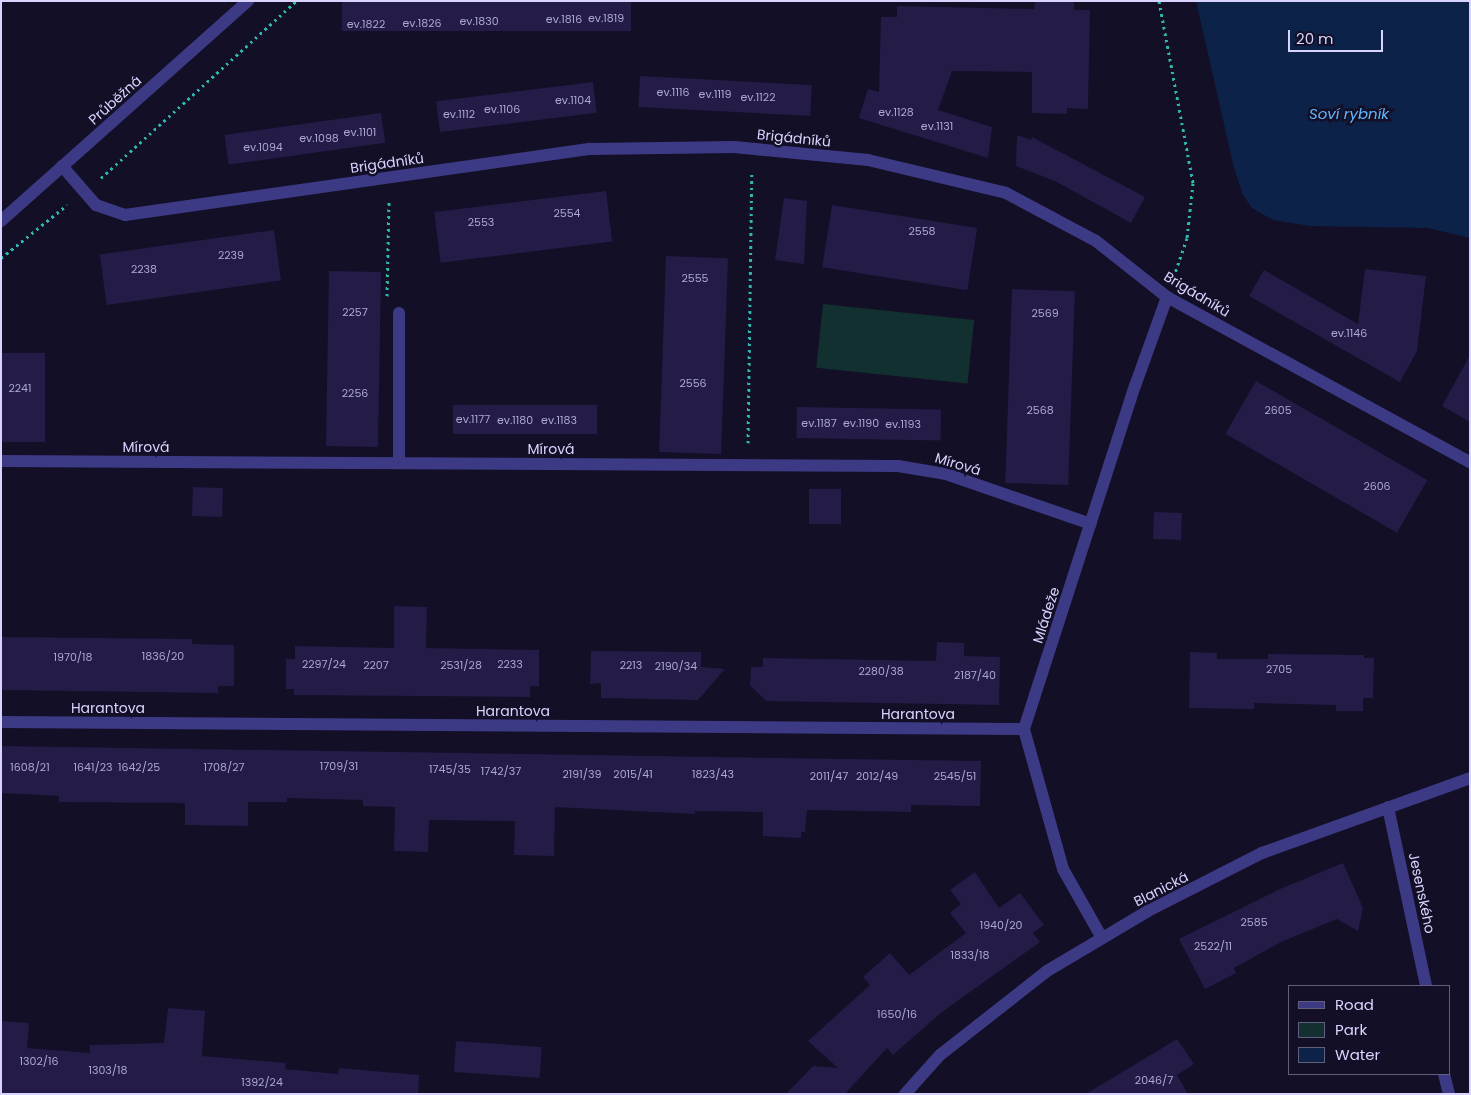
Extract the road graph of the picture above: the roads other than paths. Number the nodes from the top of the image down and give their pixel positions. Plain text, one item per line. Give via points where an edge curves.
1 (248, 1) edge
2 (62, 166) junction
3 (1, 221) edge
4 (1167, 297) junction
5 (399, 314) dead end
6 (1, 461) edge
7 (1470, 462) edge
8 (399, 463) junction
9 (1091, 524) junction
10 (1, 722) edge
11 (1024, 729) junction
12 (1470, 778) edge
13 (1388, 807) junction
14 (1102, 938) junction
15 (1426, 985) edge
16 (1444, 1075) edge
17 (905, 1094) edge
18 (1449, 1094) edge

1 - 2 street, Průběžná
2 - 3 street, Průběžná
2 - 4 street, Brigádníků via 96,205 125,215 590,149 734,147 868,160 1006,194 1096,241
4 - 7 street, Brigádníků
4 - 9 street, Mládeže
5 - 8 street
6 - 8 street, Mírová
8 - 9 street, Mírová via 898,466 946,474
9 - 11 street, Mládeže
10 - 11 street, Harantova
11 - 14 street via 1063,869
12 - 13 street, Blanická
13 - 14 street, Blanická via 1262,853
13 - 15 street, Jesenského
14 - 17 street, Blanická via 1047,971 940,1055
16 - 18 street

